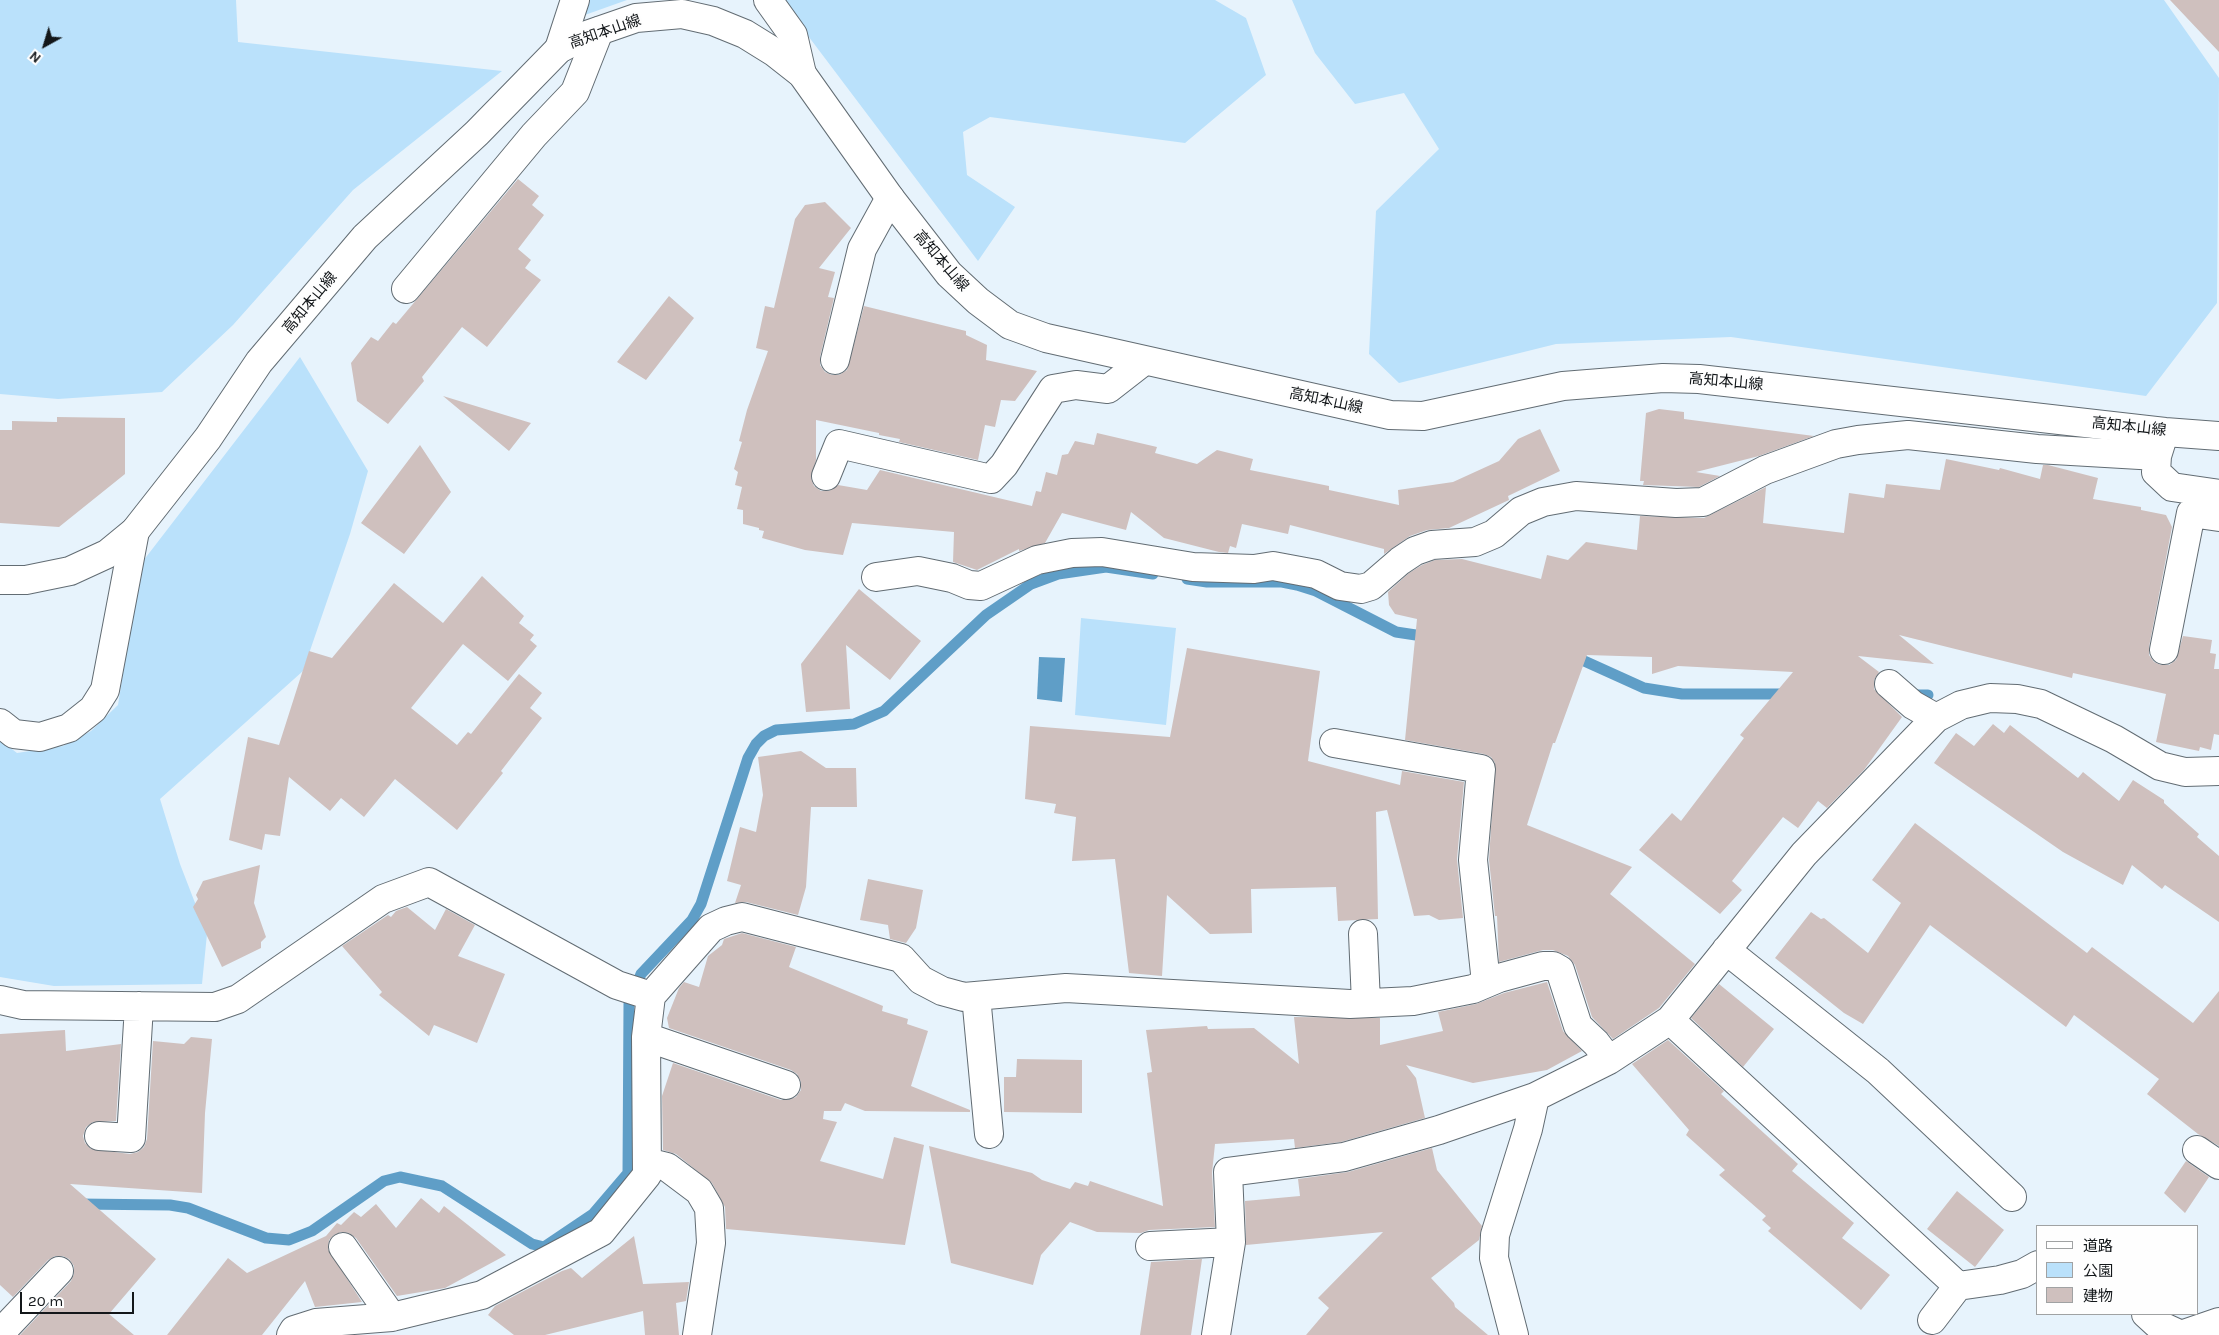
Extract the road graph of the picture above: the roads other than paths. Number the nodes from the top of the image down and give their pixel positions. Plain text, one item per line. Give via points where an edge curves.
1 (575, 0) edge
2 (768, 0) edge
3 (599, 31) junction
4 (559, 49) junction
5 (802, 74) junction
6 (890, 198) junction
7 (406, 289) dead end
8 (835, 360) dead end
9 (1144, 361) junction
10 (2219, 436) edge
11 (2161, 444) junction
12 (826, 476) dead end
13 (2219, 494) edge
14 (2219, 517) edge
15 (135, 531) junction
16 (876, 577) dead end
17 (0, 580) edge
18 (2164, 650) dead end
19 (1889, 684) dead end
20 (1925, 711) junction
21 (0, 723) edge
22 (1334, 743) dead end
23 (2219, 771) edge
24 (1363, 934) dead end
25 (1726, 950) junction
26 (1486, 983) junction
27 (652, 996) junction
28 (976, 996) junction
29 (0, 1000) edge
30 (1366, 1003) junction
31 (139, 1006) junction
32 (1670, 1020) junction
33 (646, 1037) junction
34 (1609, 1060) junction
35 (786, 1085) dead end
36 (1535, 1097) junction
37 (989, 1134) dead end
38 (99, 1136) dead end
39 (2197, 1150) dead end
40 (647, 1162) junction
41 (2219, 1165) edge
42 (2012, 1197) dead end
43 (1231, 1242) junction
44 (1150, 1246) dead end
45 (343, 1247) dead end
46 (2036, 1266) edge
47 (59, 1270) dead end
48 (1958, 1286) junction
49 (2147, 1315) edge
50 (392, 1317) junction
51 (1932, 1320) dead end
52 (2219, 1322) edge
53 (8, 1325) edge
54 (291, 1335) edge
55 (697, 1335) edge
56 (1216, 1335) edge
57 (1514, 1335) edge

1 - 4 street
2 - 5 street via 792,35
3 - 4 street, 高知本山線
3 - 5 street, 高知本山線 via 636,18 682,14 745,34
3 - 7 street via 575,92 534,135
4 - 15 street, 高知本山線 via 477,133 365,237 259,362 208,438
5 - 6 street, 高知本山線
6 - 8 street via 862,249
6 - 9 street, 高知本山線 via 949,274 1010,325 1046,338
9 - 11 street, 高知本山線 via 1390,415 1423,416 1563,386 1663,378 1764,386
9 - 12 street via 1108,389 1076,385 1053,389 1004,465 991,479 839,444
10 - 11 street, 高知本山線
11 - 13 street via 2156,472 2172,486
11 - 16 street via 2037,449 1908,435 1858,440 1836,444 1765,470 1703,502 1576,496 1543,502 1521,511 1494,534 1475,542 1415,551 1371,586 1360,589 1340,586 1316,574 1273,566 1254,569 1193,567 1102,552 1072,553 1038,560 981,586 918,571
14 - 18 street via 2191,513
15 - 17 street, 高知本山線 via 107,554 70,571 26,580
15 - 21 street via 105,690 93,709 69,728 40,737 14,734
19 - 20 street
20 - 23 street via 1990,698 2017,699 2050,708 2160,766 2185,772
20 - 25 street
22 - 26 street via 1481,769 1473,860
24 - 30 street
25 - 32 street
25 - 42 street via 1878,1071
26 - 30 street via 1413,1001
26 - 34 street via 1543,966 1554,966 1560,970 1578,1026
27 - 28 street via 711,928 742,917 901,958 921,980 942,991 964,998
27 - 31 street via 617,985 428,882 383,898 238,1000 215,1007
27 - 33 street
28 - 30 street via 1066,988
28 - 37 street
29 - 31 street via 23,1005
31 - 38 street via 131,1138
32 - 34 street
32 - 48 street
33 - 35 street
33 - 40 street
34 - 36 street
36 - 43 street via 1439,1130 1344,1157 1228,1172
36 - 57 street via 1495,1234 1494,1258
39 - 41 street
40 - 50 street via 647,1175 601,1232 482,1295
40 - 55 street via 667,1168 699,1191 709,1208 712,1243
43 - 44 street
43 - 56 street
45 - 50 street
46 - 48 street via 2000,1280
47 - 53 street
48 - 51 street
49 - 52 street via 2156,1324 2181,1335
50 - 54 street via 316,1324 294,1330

